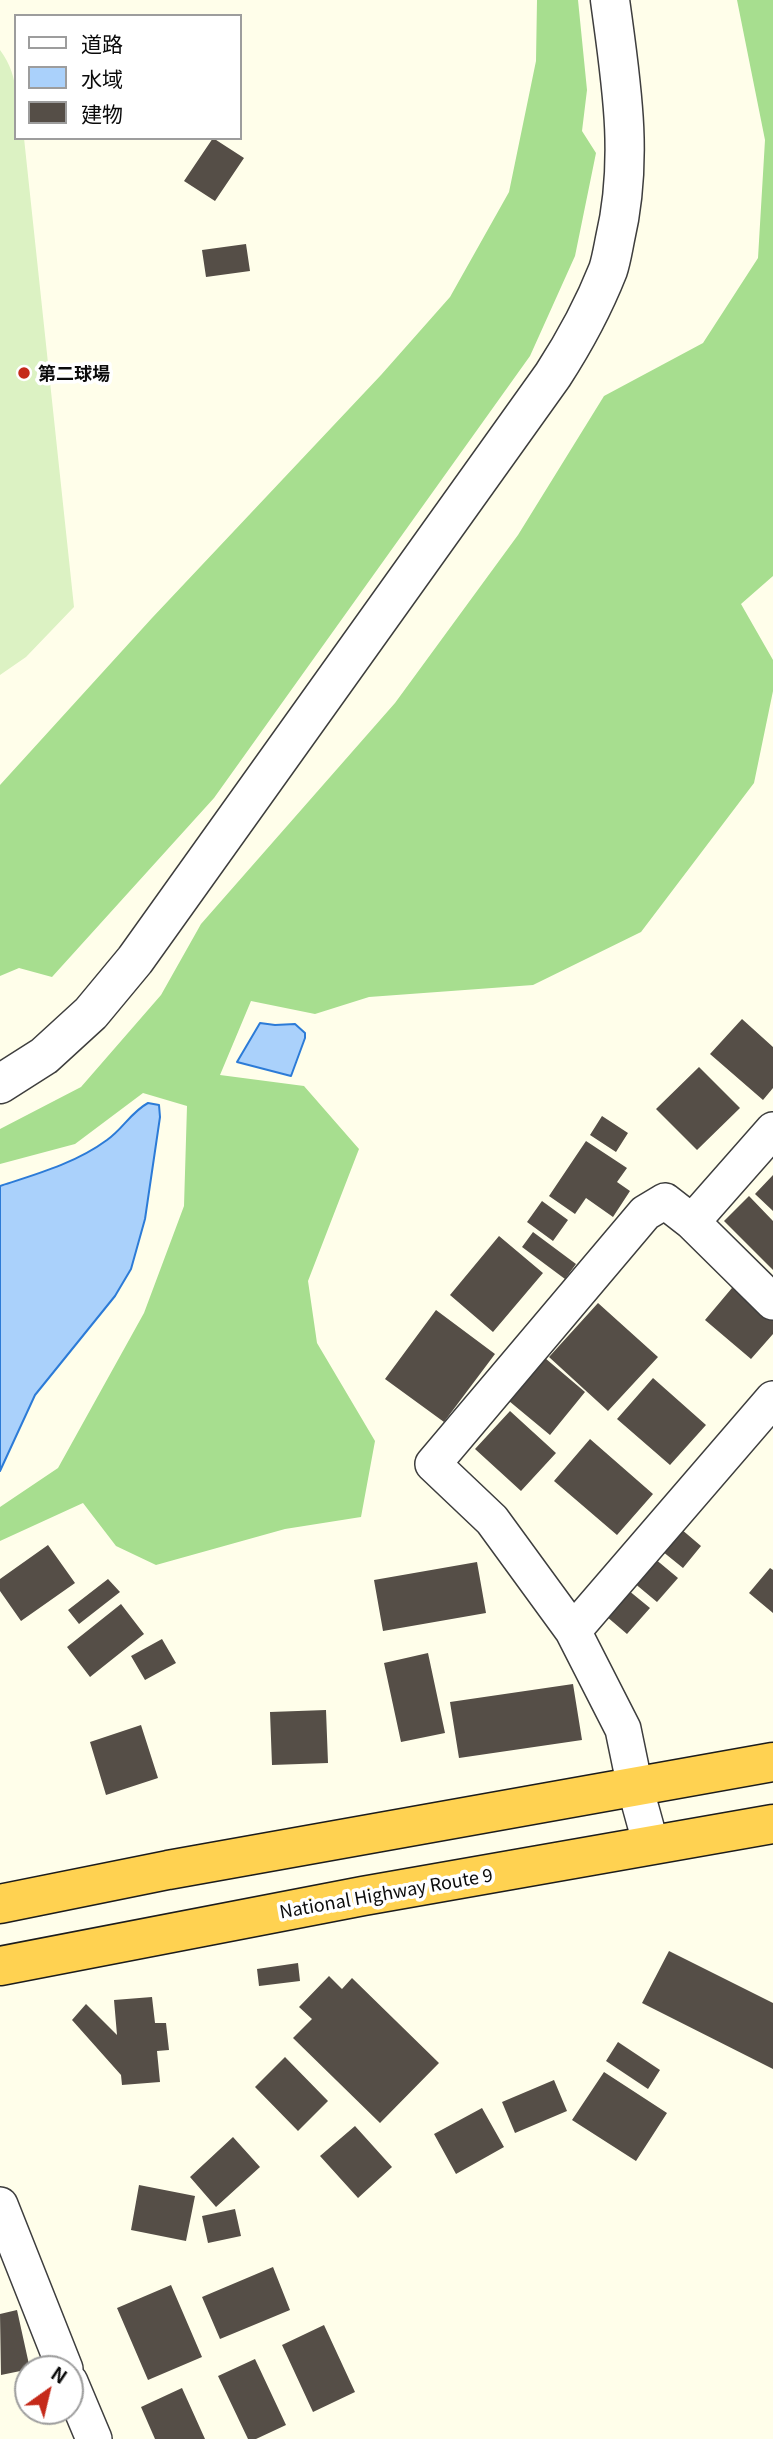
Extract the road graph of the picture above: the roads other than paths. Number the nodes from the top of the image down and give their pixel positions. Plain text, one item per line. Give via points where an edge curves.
1 (610, 0) edge
2 (0, 1084) edge
3 (773, 1130) edge
4 (692, 1222) junction
5 (773, 1302) edge
6 (773, 1399) edge
7 (573, 1631) junction
8 (773, 1762) edge
9 (635, 1787) junction
10 (773, 1824) edge
11 (651, 1845) junction
12 (0, 1904) edge
13 (0, 1966) edge
14 (0, 2206) edge
15 (59, 2355) edge
16 (84, 2417) edge
17 (93, 2439) edge

1 - 2 street via 626,146 622,209 609,268 584,325 553,375 135,960 91,1013 44,1056
3 - 4 street
4 - 5 street
4 - 7 street via 665,1201 645,1213 433,1464 492,1520
6 - 7 street
7 - 9 street via 623,1729
8 - 9 highway
9 - 11 street
9 - 12 highway
10 - 11 highway, National Highway Route 9
11 - 13 highway, National Highway Route 9
14 - 15 street
16 - 17 street

